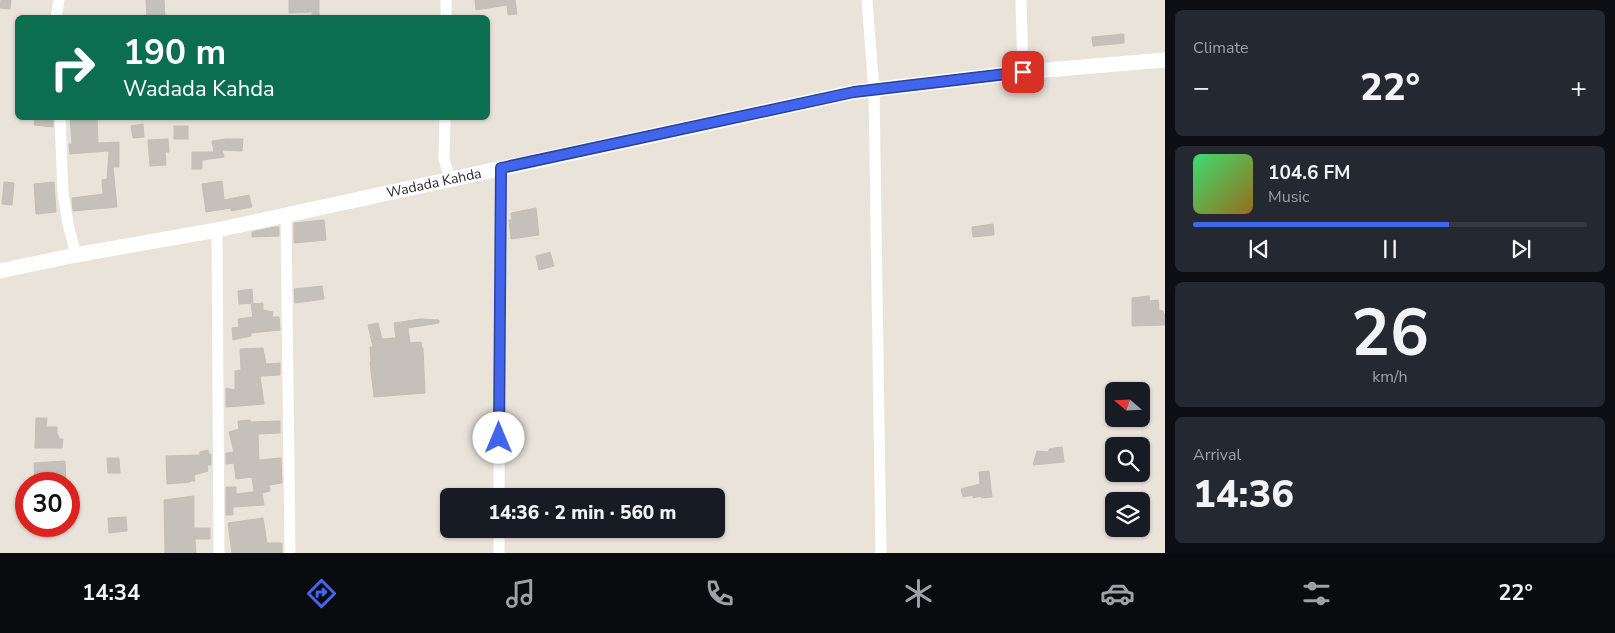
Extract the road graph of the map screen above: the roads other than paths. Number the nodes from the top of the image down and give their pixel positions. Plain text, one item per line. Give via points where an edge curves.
1 (59, 0) edge
2 (446, 0) edge
3 (867, 0) edge
4 (1021, 0) edge
5 (56, 15) edge
6 (446, 15) edge
7 (1165, 60) edge
8 (1023, 72) junction
9 (874, 90) junction
10 (60, 120) edge
11 (445, 120) edge
12 (501, 168) junction
13 (450, 179) junction
14 (286, 215) junction
15 (217, 230) junction
16 (76, 255) junction
17 (0, 271) edge
18 (499, 488) edge
19 (499, 538) edge
20 (219, 553) edge
21 (290, 553) edge
22 (499, 553) edge
23 (880, 553) edge

1 - 5 street
2 - 6 street
3 - 9 street
4 - 8 street
7 - 8 main road, Wadada Kahda
8 - 9 main road, Wadada Kahda
9 - 12 main road, Wadada Kahda
9 - 23 street
10 - 16 street via 64,193
11 - 13 street via 444,159
12 - 13 main road, Wadada Kahda
12 - 18 street
13 - 14 main road, Wadada Kahda
14 - 15 main road, Wadada Kahda
14 - 21 street
15 - 16 main road, Wadada Kahda
15 - 20 street
16 - 17 main road, Wadada Kahda
19 - 22 street

